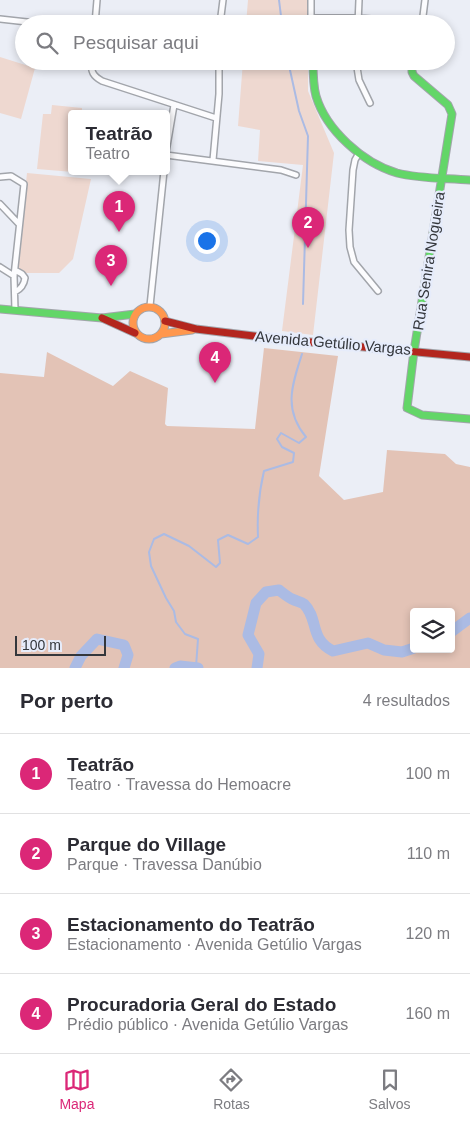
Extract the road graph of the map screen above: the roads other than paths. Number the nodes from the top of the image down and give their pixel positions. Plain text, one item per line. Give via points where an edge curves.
1 (97, 0) edge
2 (223, 0) edge
3 (311, 0) edge
4 (359, 0) edge
5 (425, 0) edge
6 (96, 15) edge
7 (221, 15) edge
8 (311, 15) edge
9 (358, 15) edge
10 (423, 15) edge
11 (0, 19) edge
12 (15, 21) edge
13 (91, 70) edge
14 (219, 70) edge
15 (314, 70) edge
16 (357, 70) edge
17 (412, 70) edge
18 (370, 102) dead end
19 (174, 105) junction
20 (216, 118) junction
21 (170, 130) edge
22 (359, 153) junction
23 (170, 155) edge
24 (212, 160) junction
25 (296, 174) dead end
26 (164, 175) edge
27 (0, 176) edge
28 (442, 177) junction
29 (470, 180) edge
30 (0, 204) edge
31 (19, 224) junction
32 (0, 267) edge
33 (14, 273) junction
34 (378, 291) dead end
35 (15, 292) junction
36 (150, 306) junction
37 (0, 308) edge
38 (15, 310) junction
39 (135, 314) junction
40 (102, 318) junction
41 (165, 321) junction
42 (196, 329) junction
43 (136, 333) junction
44 (160, 334) junction
45 (414, 351) junction
46 (470, 357) edge
47 (470, 419) edge

1 - 6 street
2 - 7 street
3 - 8 street
4 - 9 street
5 - 10 street
11 - 12 street
13 - 19 street via 102,81
14 - 20 street
15 - 22 street via 320,104 339,133
16 - 18 street
17 - 28 street, Rua Senira Nogueira via 414,76 448,105 452,114
19 - 20 street
19 - 21 street
20 - 24 street
22 - 28 street via 398,174
22 - 34 street via 353,170 350,247 354,262
23 - 24 street
24 - 25 street
26 - 36 street
27 - 31 street via 18,178 24,184
28 - 29 street
28 - 45 street, Rua Senira Nogueira
30 - 31 street
31 - 33 street
32 - 33 street
33 - 35 street
33 - 35 street via 25,278
35 - 38 street
36 - 39 street
36 - 41 street via 162,312
37 - 38 street
38 - 40 street
39 - 40 street
39 - 43 street via 132,323
40 - 43 street
41 - 42 street, Avenida Getúlio Vargas
41 - 44 street
42 - 44 street, Avenida Getúlio Vargas
42 - 45 street, Avenida Getúlio Vargas
43 - 44 street via 148,339
45 - 46 street, Avenida Getúlio Vargas
45 - 47 street, Rua Senira Nogueira via 407,408 422,415

